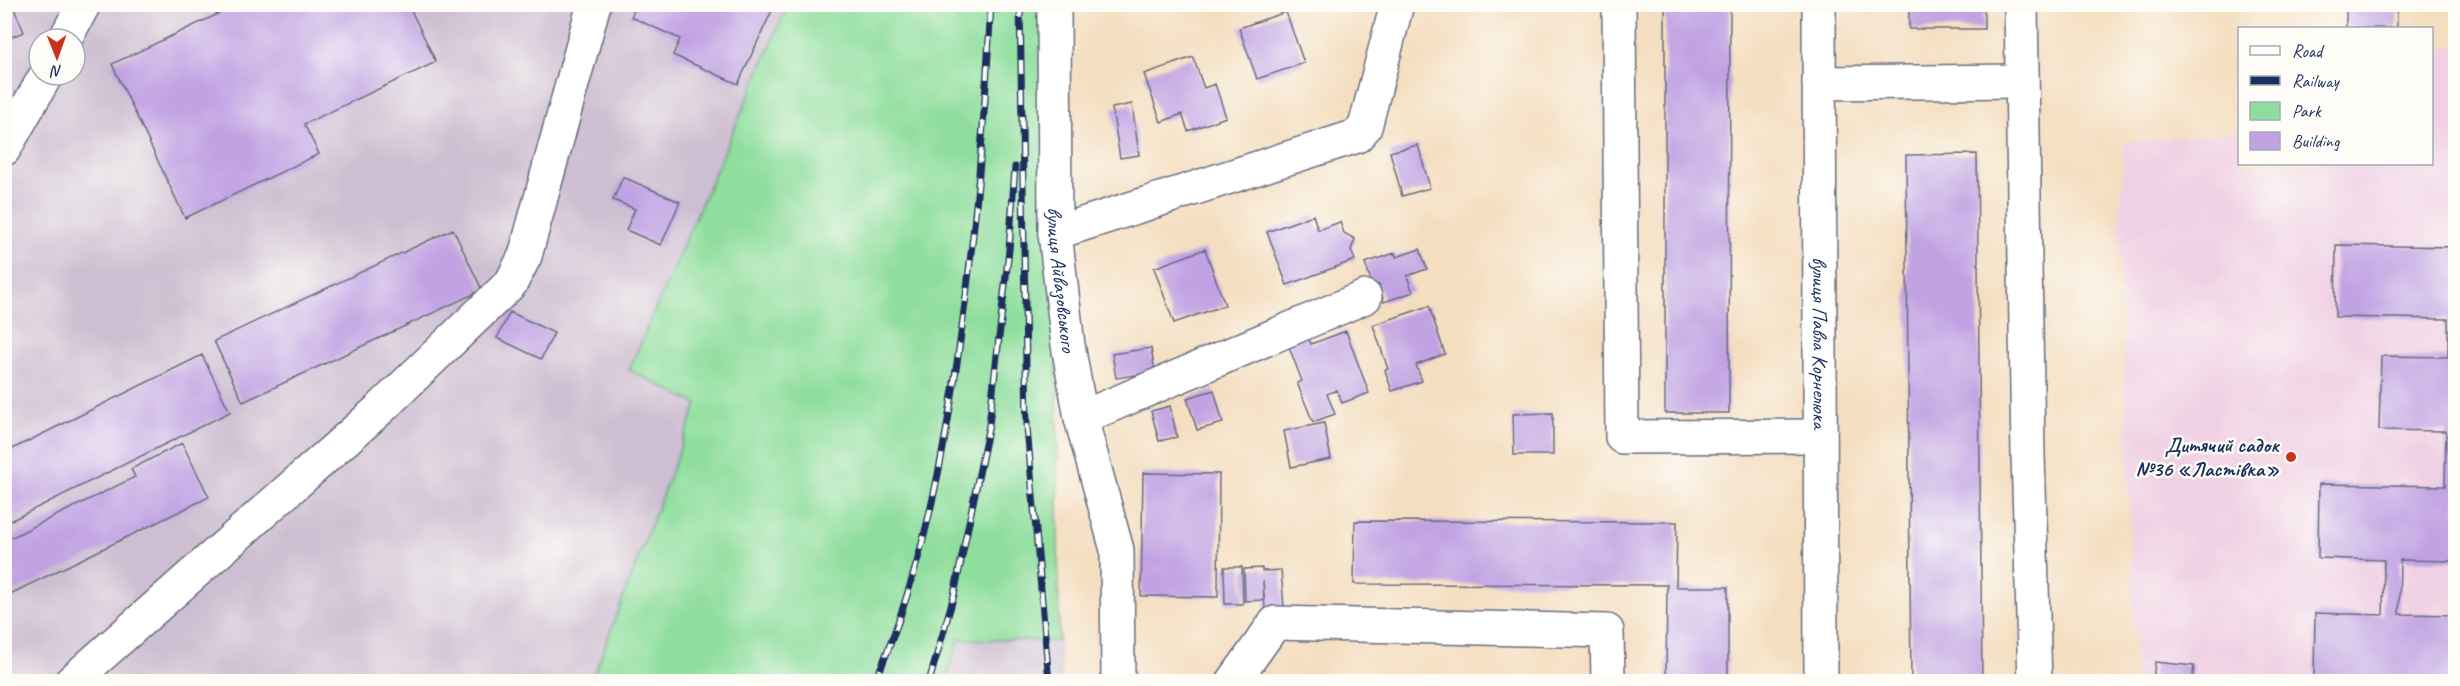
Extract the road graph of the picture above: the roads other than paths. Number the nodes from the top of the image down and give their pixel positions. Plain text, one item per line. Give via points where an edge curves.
1 (84, 4) edge
2 (594, 4) edge
3 (1054, 4) edge
4 (1398, 4) edge
5 (1618, 4) edge
6 (1819, 4) edge
7 (2021, 4) edge
8 (72, 27) edge
9 (2022, 81) junction
10 (1819, 83) junction
11 (39, 87) edge
12 (4, 149) edge
13 (1055, 233) junction
14 (1365, 297) dead end
15 (1081, 418) junction
16 (1820, 436) junction
17 (71, 681) edge
18 (1118, 681) edge
19 (1233, 681) edge
20 (1608, 681) edge
21 (1821, 681) edge
22 (2036, 681) edge

1 - 8 street
2 - 17 street via 525,256 511,283 380,409
3 - 13 street, вулиця Айвазовського
4 - 13 street via 1365,127 1357,136
5 - 16 street via 1622,437
6 - 10 street, вулиця Павла Корнелюка
7 - 9 street
9 - 10 street
9 - 22 street
10 - 16 street, вулиця Павла Корнелюка
11 - 12 street
13 - 15 street, вулиця Айвазовського
14 - 15 street
15 - 18 street, вулиця Айвазовського via 1117,550
16 - 21 street, вулиця Павла Корнелюка
19 - 20 street via 1275,622 1607,631

